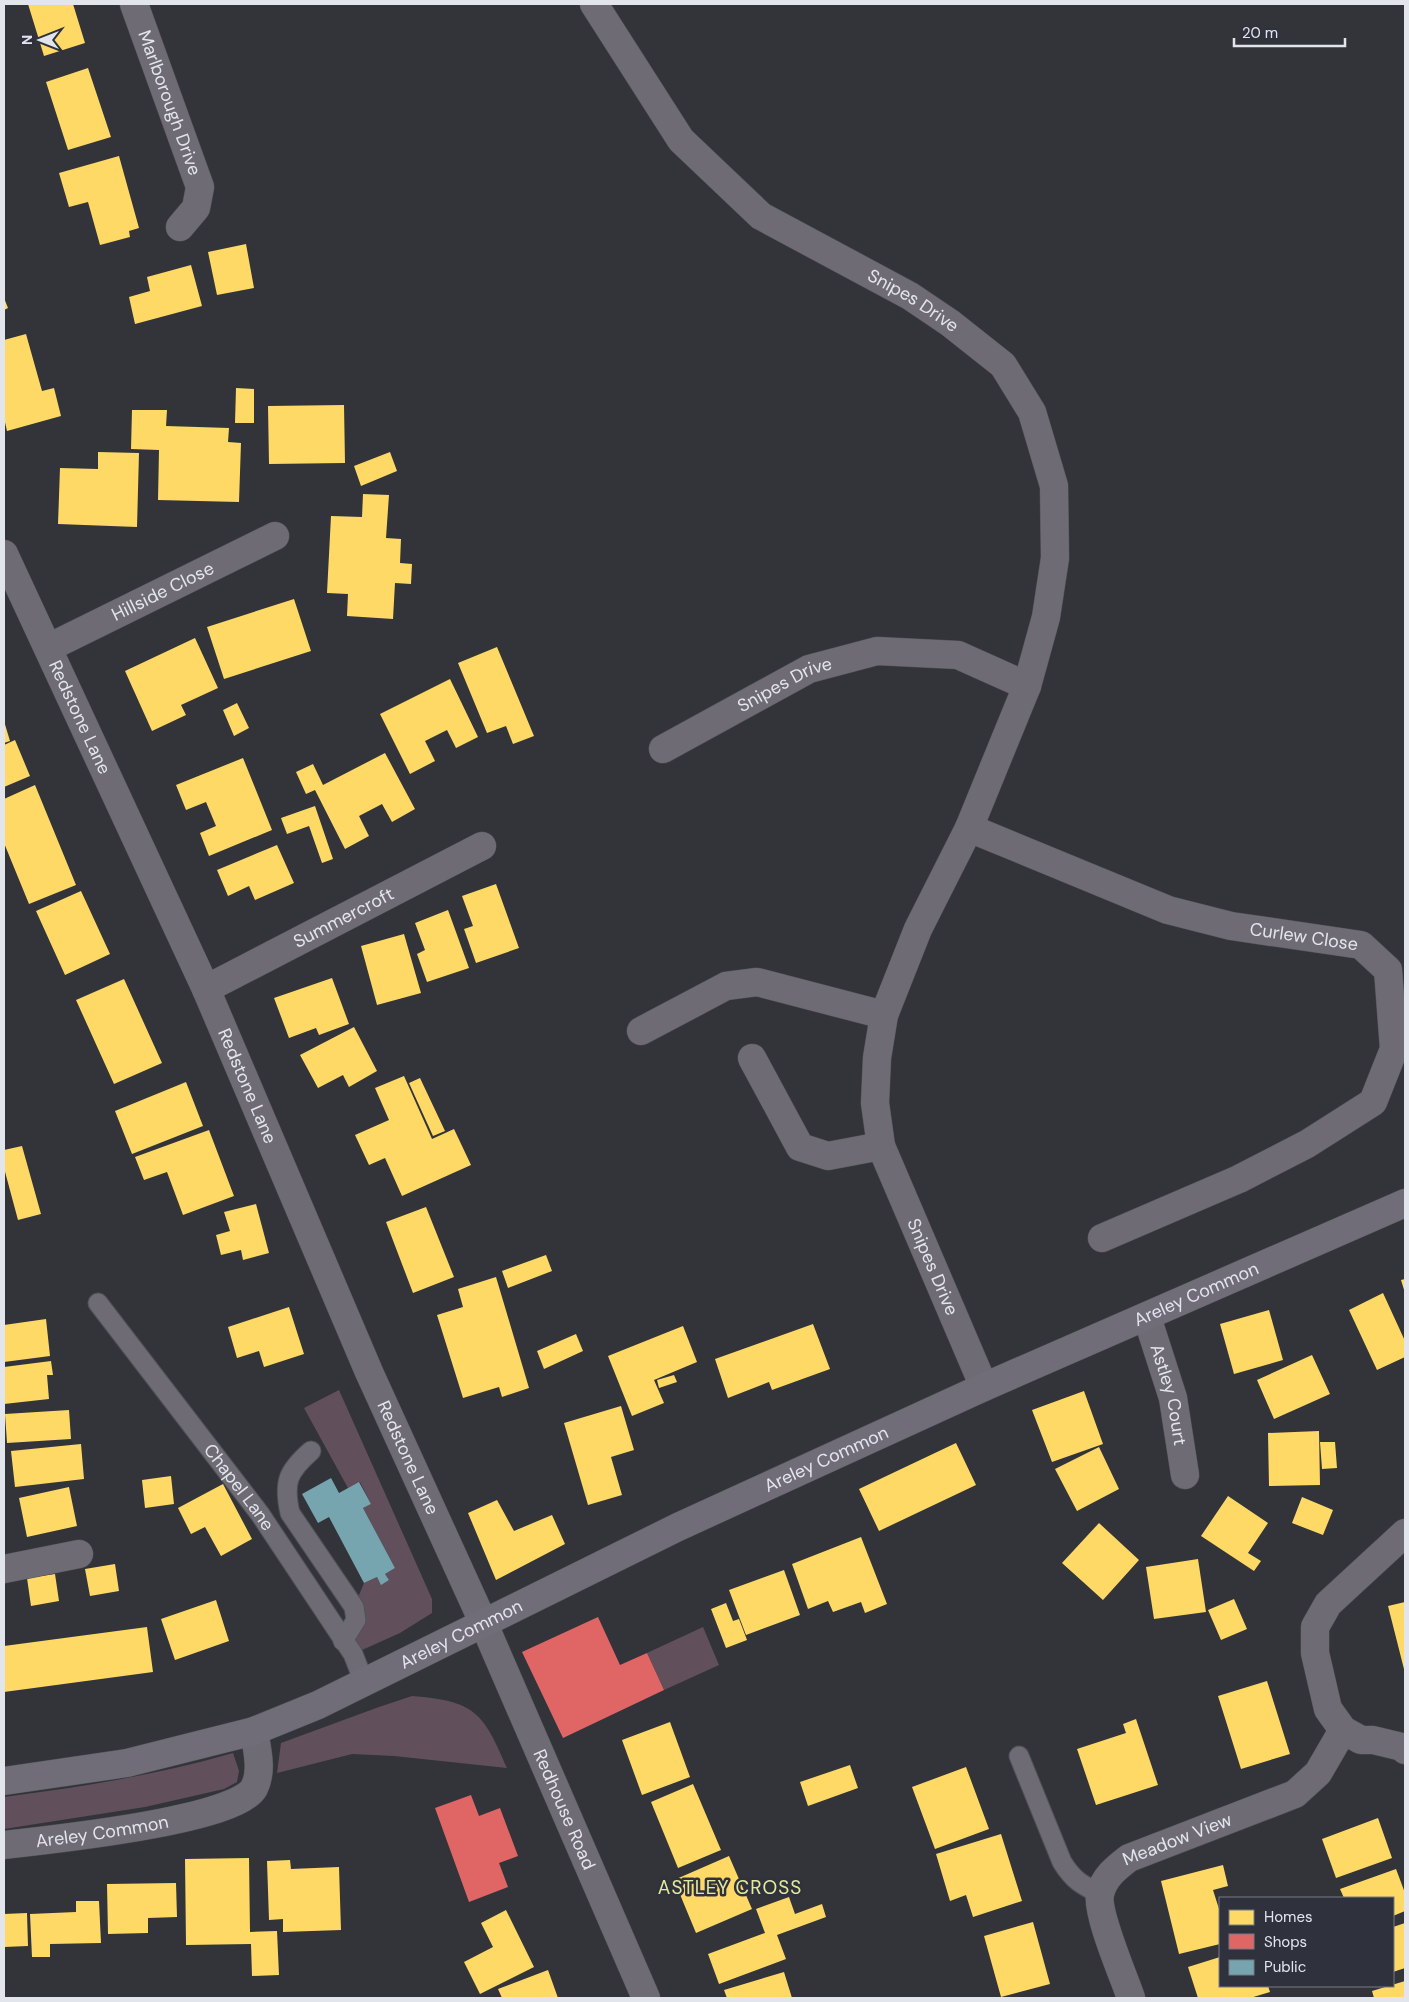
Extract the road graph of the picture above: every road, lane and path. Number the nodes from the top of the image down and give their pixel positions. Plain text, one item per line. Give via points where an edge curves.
1 (134, 4) edge
2 (594, 4) edge
3 (180, 227) dead end
4 (275, 536) dead end
5 (4, 554) edge
6 (48, 648) junction
7 (1027, 686) junction
8 (663, 749) dead end
9 (969, 828) junction
10 (482, 846) dead end
11 (206, 989) junction
12 (884, 1015) junction
13 (641, 1031) dead end
14 (752, 1058) dead end
15 (881, 1146) junction
16 (1405, 1203) edge
17 (1102, 1238) dead end
18 (98, 1303) dead end
19 (1148, 1317) junction
20 (984, 1387) junction
21 (312, 1451) dead end
22 (1185, 1475) dead end
23 (1405, 1533) edge
24 (80, 1554) dead end
25 (4, 1569) edge
26 (483, 1622) junction
27 (343, 1641) junction
28 (364, 1682) junction
29 (1343, 1730) junction
30 (254, 1731) junction
31 (1405, 1750) edge
32 (1019, 1756) dead end
33 (4, 1782) edge
34 (4, 1845) edge
35 (1100, 1894) junction
36 (646, 1998) edge
37 (1131, 1998) edge

1 - 3 street, Marlborough Drive via 200,187 196,208
2 - 7 street, Snipes Drive via 681,140 760,216 910,296 950,323 1002,365 1032,412 1054,486 1055,558 1046,617
4 - 6 street, Hillside Close
5 - 6 street, Redstone Lane
6 - 11 street, Redstone Lane
7 - 8 street, Snipes Drive via 958,655 877,651 809,669
7 - 9 street, Snipes Drive
9 - 12 street, Snipes Drive via 918,929
9 - 17 street, Curlew Close via 1168,910 1231,926 1361,945 1388,970 1394,1049 1373,1102 1307,1144 1240,1179
10 - 11 street, Summercroft
11 - 26 street, Redstone Lane via 369,1372
12 - 13 street via 758,982 726,986
12 - 15 street, Snipes Drive via 877,1058 875,1102
14 - 15 street via 800,1148 828,1156
15 - 20 street, Snipes Drive
16 - 19 main road, Areley Common
18 - 27 lane, Chapel Lane via 260,1514
19 - 20 main road, Areley Common
19 - 22 street, Astley Court via 1173,1398
20 - 26 main road, Areley Common via 678,1527
21 - 27 lane via 296,1464 288,1479 286,1495 290,1513 354,1607 356,1620
23 - 29 street via 1328,1604 1315,1627 1315,1653 1328,1709
24 - 25 street
26 - 28 main road, Areley Common
26 - 36 street, Redhouse Road
27 - 28 lane, Chapel Lane
28 - 30 main road, Areley Common
29 - 31 street via 1361,1740 1373,1740
29 - 35 street, Meadow View via 1318,1773 1296,1794 1129,1858 1111,1872
30 - 33 main road, Areley Common via 127,1763
30 - 34 street, Areley Common via 259,1756 258,1772 254,1788 240,1800 202,1814 166,1821
32 - 35 lane via 1062,1862 1071,1877
35 - 37 street via 1101,1912

